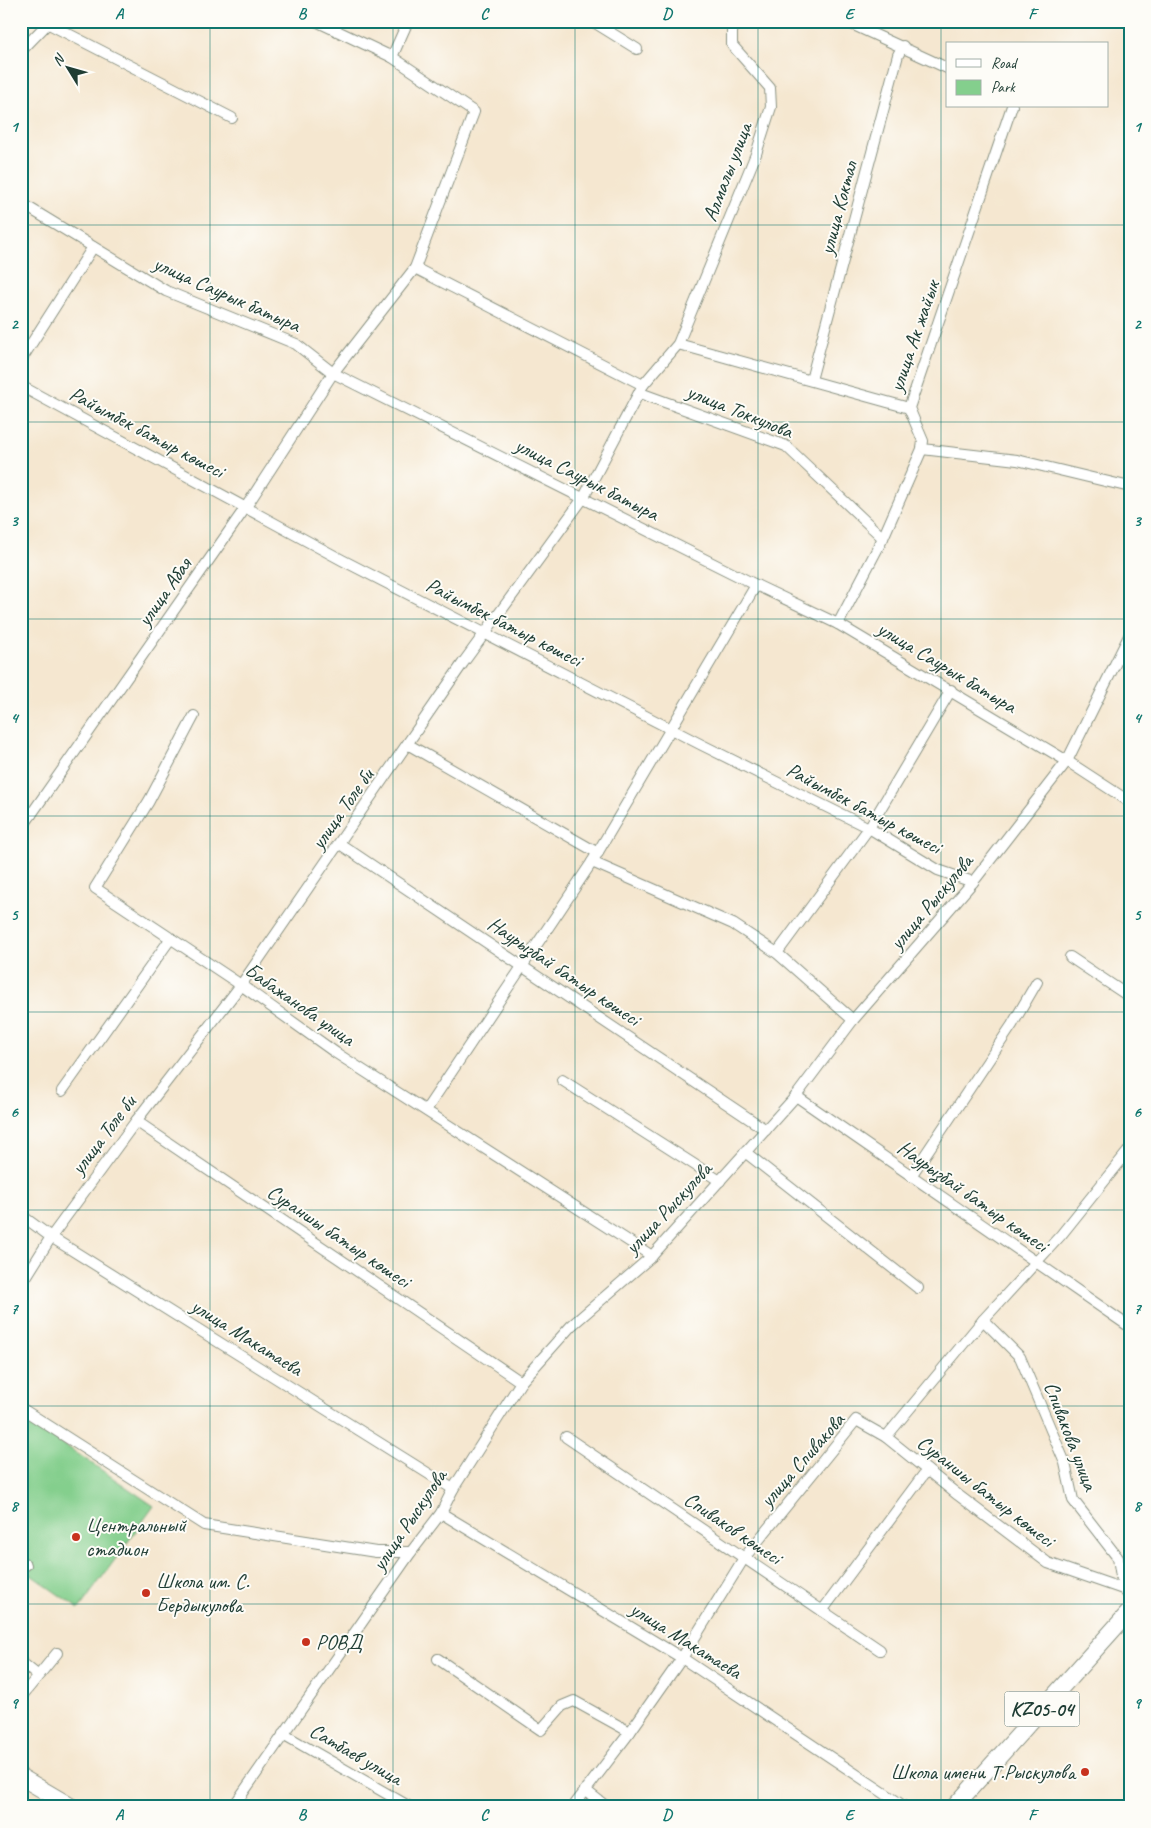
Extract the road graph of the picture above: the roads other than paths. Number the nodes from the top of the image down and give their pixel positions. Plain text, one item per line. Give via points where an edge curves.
1 (316, 21) edge
2 (408, 21) edge
3 (592, 21) edge
4 (738, 21) edge
5 (845, 21) edge
6 (49, 23) edge
7 (903, 46) junction
8 (637, 49) dead end
9 (21, 52) edge
10 (392, 57) junction
11 (946, 68) edge
12 (1012, 108) edge
13 (232, 118) dead end
14 (21, 203) edge
15 (93, 247) junction
16 (415, 268) junction
17 (678, 344) junction
18 (21, 360) edge
19 (334, 373) junction
20 (812, 380) junction
21 (21, 386) edge
22 (641, 389) junction
23 (909, 408) junction
24 (922, 448) junction
25 (1130, 487) edge
26 (584, 497) junction
27 (246, 507) junction
28 (883, 538) junction
29 (756, 585) junction
30 (838, 624) junction
31 (486, 634) junction
32 (1130, 634) edge
33 (951, 690) junction
34 (194, 716) dead end
35 (670, 729) junction
36 (409, 745) junction
37 (1067, 761) junction
38 (1130, 802) edge
39 (21, 809) edge
40 (31, 815) junction
41 (869, 828) junction
42 (21, 829) edge
43 (340, 844) junction
44 (598, 853) junction
45 (592, 862) junction
46 (973, 882) junction
47 (170, 938) junction
48 (777, 953) junction
49 (1070, 957) dead end
50 (521, 965) junction
51 (1037, 982) dead end
52 (241, 985) junction
53 (1130, 997) edge
54 (853, 1020) junction
55 (562, 1080) dead end
56 (62, 1091) dead end
57 (796, 1096) junction
58 (426, 1110) junction
59 (136, 1121) junction
60 (766, 1130) junction
61 (1130, 1149) edge
62 (745, 1152) junction
63 (911, 1176) junction
64 (720, 1180) junction
65 (21, 1215) edge
66 (51, 1236) junction
67 (652, 1256) junction
68 (1036, 1262) junction
69 (21, 1285) edge
70 (918, 1288) dead end
71 (982, 1320) junction
72 (1130, 1327) edge
73 (521, 1382) junction
74 (21, 1408) edge
75 (566, 1437) dead end
76 (886, 1437) junction
77 (927, 1470) junction
78 (453, 1488) junction
79 (441, 1513) junction
80 (411, 1552) junction
81 (744, 1558) junction
82 (1126, 1593) edge
83 (822, 1611) junction
84 (1130, 1611) edge
85 (880, 1650) dead end
86 (57, 1652) dead end
87 (682, 1658) junction
88 (438, 1659) dead end
89 (21, 1662) edge
90 (37, 1676) junction
91 (21, 1697) edge
92 (630, 1732) junction
93 (283, 1734) junction
94 (21, 1776) edge
95 (585, 1790) junction
96 (72, 1807) edge
97 (233, 1807) edge
98 (410, 1807) edge
99 (573, 1807) edge
100 (607, 1807) edge
101 (905, 1807) edge
102 (954, 1807) edge

1 - 10 street
2 - 10 street
3 - 8 street
4 - 17 street, Алмалы улица via 732,30 732,44 770,88 771,107 756,154
5 - 7 street
6 - 9 street
6 - 13 street
7 - 11 street
7 - 20 street, улица Коктал
10 - 16 street, улица Абая via 474,112
12 - 23 street, улица Ак жайык
14 - 15 street, улица Саурык батыра
15 - 18 street
15 - 19 street, улица Саурык батыра via 166,291 296,344
16 - 19 street, улица Абая
16 - 22 street, улица Токкулова
17 - 20 street, улица Токкулова
17 - 22 street, улица Толе би
19 - 26 street, улица Саурык батыра
19 - 27 street, улица Абая
20 - 23 street, улица Токкулова
21 - 27 street, Райымбек батыр көшесі
22 - 26 street, улица Толе би
22 - 28 street, улица Токкулова via 786,446
23 - 24 street, улица Ак жайык via 923,441
24 - 25 street via 1016,460
24 - 28 street
26 - 29 street, улица Саурык батыра
26 - 31 street, улица Толе би
27 - 31 street, Райымбек батыр көшесі
27 - 40 street, улица Абая
28 - 30 street
29 - 30 street, улица Саурык батыра
29 - 35 street
30 - 33 street, улица Саурык батыра
31 - 35 street, Райымбек батыр көшесі
31 - 36 street, улица Толе би
32 - 37 street, улица Рыскулова
33 - 37 street, улица Саурык батыра
33 - 41 street
34 - 47 street, Бабажанова улица via 149,801 95,888
35 - 41 street, Райымбек батыр көшесі
35 - 44 street
36 - 43 street, улица Толе би
36 - 44 street
37 - 38 street, улица Саурык батыра
37 - 46 street, улица Рыскулова
39 - 40 street
40 - 42 street, улица Абая
41 - 46 street, Райымбек батыр көшесі via 938,870
41 - 48 street
43 - 50 street, Наурызбай батыр көшесі
43 - 52 street, улица Толе би
44 - 45 street
45 - 48 street via 733,924
45 - 50 street
46 - 54 street, улица Рыскулова
47 - 52 street, Бабажанова улица
47 - 56 street
48 - 54 street
49 - 53 street
50 - 58 street
50 - 60 street, Наурызбай батыр көшесі
51 - 63 street
52 - 58 street, Бабажанова улица via 336,1053
52 - 59 street, улица Толе би
54 - 57 street, улица Рыскулова
55 - 64 street
57 - 60 street, улица Рыскулова
57 - 63 street, Наурызбай батыр көшесі
58 - 67 street, Бабажанова улица
59 - 66 street, улица Толе би
59 - 73 street, Сураншы батыр көшесі
60 - 62 street, улица Рыскулова
61 - 68 street
62 - 64 street, улица Рыскулова
62 - 70 street
63 - 68 street, Наурызбай батыр көшесі
64 - 67 street, улица Рыскулова
65 - 66 street, улица Макатаева
66 - 69 street, улица Толе би
66 - 78 street, улица Макатаева
67 - 73 street, улица Рыскулова via 571,1326
68 - 71 street
68 - 72 street, Наурызбай батыр көшесі
71 - 76 street
71 - 82 street, Спивакова улица via 1020,1357 1065,1463 1073,1500 1118,1558
73 - 78 street, улица Рыскулова
74 - 80 street via 204,1525 376,1552
75 - 81 street, Спиваков көшесі
76 - 77 street, Сураншы батыр көшесі
76 - 81 street, улица Спивакова via 856,1420
77 - 82 street, Сураншы батыр көшесі via 1048,1563
77 - 83 street
78 - 79 street, улица Рыскулова
79 - 80 street, улица Рыскулова
79 - 87 street, улица Макатаева
80 - 93 street, улица Рыскулова
81 - 83 street, Спиваков көшесі
81 - 87 street, улица Спивакова
83 - 85 street, Спиваков көшесі
84 - 102 main road, KZ05-04
86 - 90 street
87 - 92 street, улица Спивакова
87 - 101 street, улица Макатаева
88 - 92 street via 541,1730 562,1706 574,1701
89 - 90 street
90 - 91 street
92 - 95 street, улица Спивакова
93 - 97 street, улица Рыскулова
93 - 98 street, Сатбаев улица
94 - 96 main road
95 - 99 street, улица Спивакова
95 - 100 street

